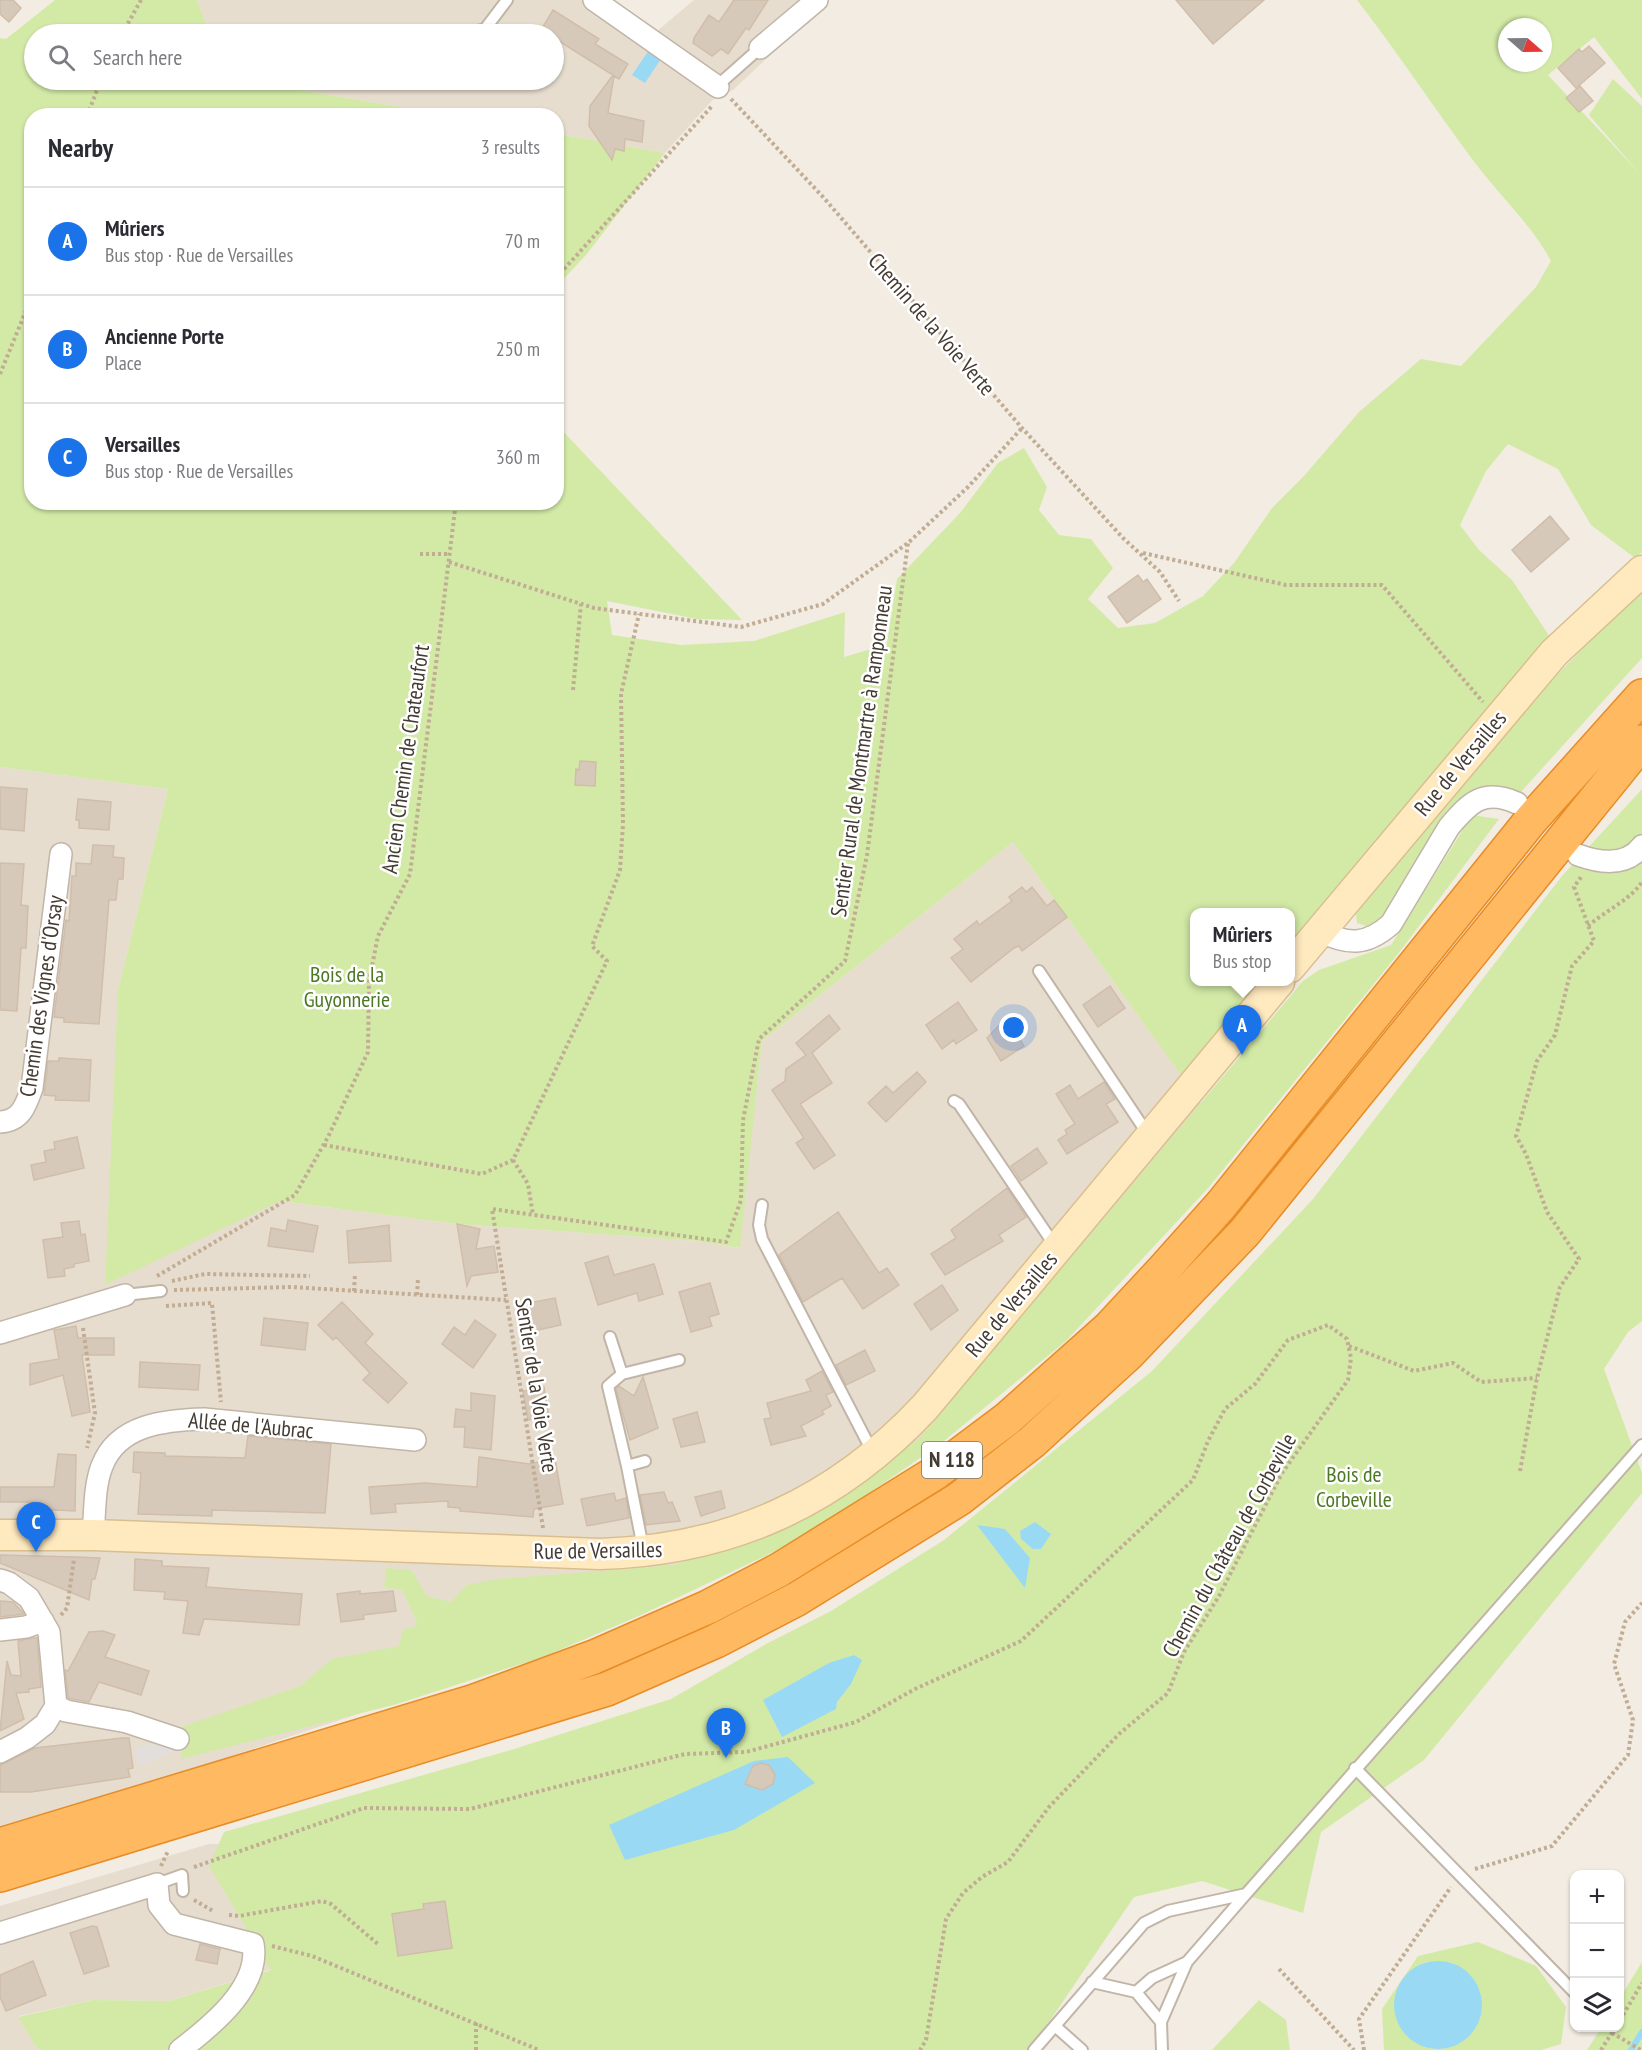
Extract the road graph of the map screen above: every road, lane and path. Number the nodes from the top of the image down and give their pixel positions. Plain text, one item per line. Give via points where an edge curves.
1 (141, 0) edge
2 (507, 0) edge
3 (594, 0) edge
4 (817, 0) edge
5 (128, 24) edge
6 (489, 24) edge
7 (756, 52) joint
8 (97, 90) edge
9 (719, 92) junction
10 (90, 108) edge
11 (564, 269) edge
12 (24, 316) edge
13 (0, 374) edge
14 (1022, 428) junction
15 (455, 510) edge
16 (908, 543) junction
17 (1142, 553) junction
18 (420, 554) dead end
19 (449, 554) junction
20 (449, 562) junction
21 (1642, 571) edge
22 (1179, 601) dead end
23 (580, 604) junction
24 (639, 614) junction
25 (573, 690) dead end
26 (1642, 696) edge
27 (1497, 718) junction
28 (1642, 742) edge
29 (1517, 803) dead end
30 (1642, 846) edge
31 (61, 854) dead end
32 (1578, 855) joint
33 (1642, 882) edge
34 (1588, 926) junction
35 (1320, 932) junction
36 (1295, 962) edge
37 (1039, 971) dead end
38 (1275, 986) edge
39 (954, 1101) dead end
40 (0, 1122) edge
41 (1150, 1137) junction
42 (324, 1145) junction
43 (513, 1160) junction
44 (762, 1205) dead end
45 (492, 1209) joint
46 (533, 1215) junction
47 (1057, 1249) junction
48 (355, 1275) dead end
49 (310, 1276) dead end
50 (418, 1278) dead end
51 (161, 1291) junction
52 (354, 1291) junction
53 (125, 1295) junction
54 (417, 1295) junction
55 (506, 1300) junction
56 (157, 1307) dead end
57 (80, 1309) junction
58 (0, 1333) edge
59 (610, 1337) dead end
60 (1348, 1345) junction
61 (679, 1360) dead end
62 (622, 1374) junction
63 (1537, 1378) junction
64 (222, 1420) junction
65 (415, 1440) dead end
66 (1642, 1445) edge
67 (87, 1450) dead end
68 (874, 1456) junction
69 (645, 1461) dead end
70 (627, 1466) junction
71 (1520, 1471) dead end
72 (0, 1535) edge
73 (83, 1546) junction
74 (644, 1551) junction
75 (548, 1553) junction
76 (0, 1580) edge
77 (1642, 1603) edge
78 (46, 1626) junction
79 (0, 1630) edge
80 (56, 1706) junction
81 (178, 1739) dead end
82 (0, 1752) edge
83 (1355, 1768) junction
84 (0, 1845) edge
85 (170, 1847) dead end
86 (1460, 1874) junction
87 (0, 1875) edge
88 (182, 1875) junction
89 (157, 1884) junction
90 (183, 1891) joint
91 (1246, 1894) junction
92 (217, 1912) dead end
93 (228, 1915) dead end
94 (0, 1933) edge
95 (253, 1944) junction
96 (379, 1945) dead end
97 (1187, 1962) junction
98 (1279, 1969) dead end
99 (1092, 1982) junction
100 (1642, 1983) edge
101 (1570, 1987) edge
102 (1136, 1992) junction
103 (1624, 2013) edge
104 (1161, 2022) junction
105 (476, 2023) junction
106 (1055, 2026) junction
107 (1612, 2033) joint
108 (180, 2050) edge
109 (476, 2050) edge
110 (539, 2050) edge
111 (920, 2050) edge
112 (1034, 2050) edge
113 (1082, 2050) edge
114 (1162, 2050) edge
115 (1354, 2050) edge
116 (1364, 2050) edge
117 (1601, 2050) edge
118 (1641, 2050) edge

1 - 5 path
2 - 6 lane
3 - 9 street
4 - 7 street
7 - 9 lane
8 - 10 path
9 - 11 path
9 - 14 path, Chemin de la Voie Verte via 824,198
12 - 13 path
14 - 16 path via 968,488
14 - 17 path, Chemin de la Voie Verte via 1123,538
15 - 19 path, Ancien Chemin de Chateaufort
16 - 24 path via 823,604 741,627
16 - 46 path, Sentier Rural de Montmartre à Ramponneau via 867,855 845,961 759,1039 743,1120 741,1200 726,1242
17 - 22 path, Chemin de la Voie Verte
17 - 27 path, Chemin de la Voie Verte via 1287,585 1382,585
18 - 19 path
19 - 20 path, Ancien Chemin de Chateaufort
20 - 23 path
20 - 42 path, Ancien Chemin de Chateaufort via 410,874 378,936 369,981 368,1052
21 - 27 main road, Rue de Versailles via 1554,652
23 - 24 path
23 - 25 path
24 - 43 path via 621,694 620,870 592,946 608,961
26 - 84 highway, N 118 via 1531,820 1221,1205 1163,1270 1109,1328 1007,1419 935,1473 779,1570 708,1607 594,1657 475,1701
27 - 35 main road, Rue de Versailles
28 - 87 highway, N 118 via 1214,1266 1128,1354 1032,1442 959,1499 796,1599 716,1641 607,1689
29 - 35 street via 1496,796 1481,798 1461,813 1391,924 1381,932 1354,942
30 - 32 street via 1634,856 1612,862
31 - 40 street, Chemin des Vignes d'Orsay via 32,1088 24,1111
32 - 34 path via 1581,878 1574,887
33 - 34 path via 1625,901
34 - 63 path via 1594,941 1572,966 1555,1035 1537,1061 1516,1136 1547,1212 1579,1259 1560,1287
35 - 36 main road, Rue de Versailles
37 - 41 lane
38 - 41 main road, Rue de Versailles
39 - 47 lane
41 - 47 main road, Rue de Versailles
42 - 43 path via 482,1174
42 - 53 path, Ancien Chemin de Chateaufort via 295,1195
43 - 46 path via 528,1184
44 - 68 lane via 762,1239
45 - 46 path, Sentier Rural de Montmartre à Ramponneau
45 - 55 path, Sentier de la Voie Verte
47 - 68 main road, Rue de Versailles via 925,1407
48 - 52 path
49 - 51 path via 205,1274 167,1282
50 - 54 path
51 - 52 path via 291,1287
51 - 53 lane
52 - 54 path
53 - 57 street
54 - 55 path
55 - 75 path, Sentier de la Voie Verte
56 - 64 path via 213,1303
57 - 58 street
57 - 67 path via 94,1413
59 - 62 lane
60 - 63 path via 1414,1371 1453,1362 1481,1382
60 - 88 path via 1347,1339 1328,1325 1288,1340 1256,1384 1225,1409 1193,1480 1021,1641 969,1668 915,1689 856,1722 746,1752 685,1754 470,1809 364,1808 195,1866
60 - 111 path, Chemin du Château de Corbeville via 1348,1380 1282,1473 1219,1596 1184,1652 1168,1693 1119,1734 1049,1807 1008,1862 963,1893 946,1919 926,2040
61 - 62 lane
62 - 70 lane via 608,1386
63 - 71 path
64 - 65 street, Allée de l'Aubrac
64 - 73 street, Allée de l'Aubrac via 171,1419 141,1428 120,1440 102,1466
66 - 83 lane
68 - 74 main road, Rue de Versailles via 838,1483 779,1515 709,1541
69 - 70 lane
70 - 74 lane
72 - 73 main road, Rue de Versailles
73 - 75 main road, Rue de Versailles
73 - 78 path via 67,1608
74 - 75 main road, Rue de Versailles
76 - 78 street via 29,1598
77 - 86 path via 1625,1622 1614,1664 1633,1720 1628,1755 1552,1846
78 - 79 street
78 - 80 street
80 - 81 street via 127,1722
80 - 82 street via 45,1724
83 - 86 lane
83 - 91 lane
85 - 89 path
86 - 101 lane
86 - 116 path via 1359,2019
88 - 89 lane
88 - 90 lane
89 - 94 street
89 - 95 street via 159,1905 174,1924
90 - 92 path
91 - 97 lane
91 - 99 lane via 1168,1911 1144,1923
93 - 96 path via 322,1901 331,1904
95 - 105 path via 312,1956
95 - 108 street via 255,1955 240,1994
97 - 102 lane via 1152,1978
97 - 104 lane
98 - 115 path
99 - 102 lane
99 - 106 lane
100 - 103 path
102 - 104 lane
104 - 114 lane
105 - 109 path
105 - 110 path
106 - 112 lane
106 - 113 lane
107 - 117 path
107 - 118 path

